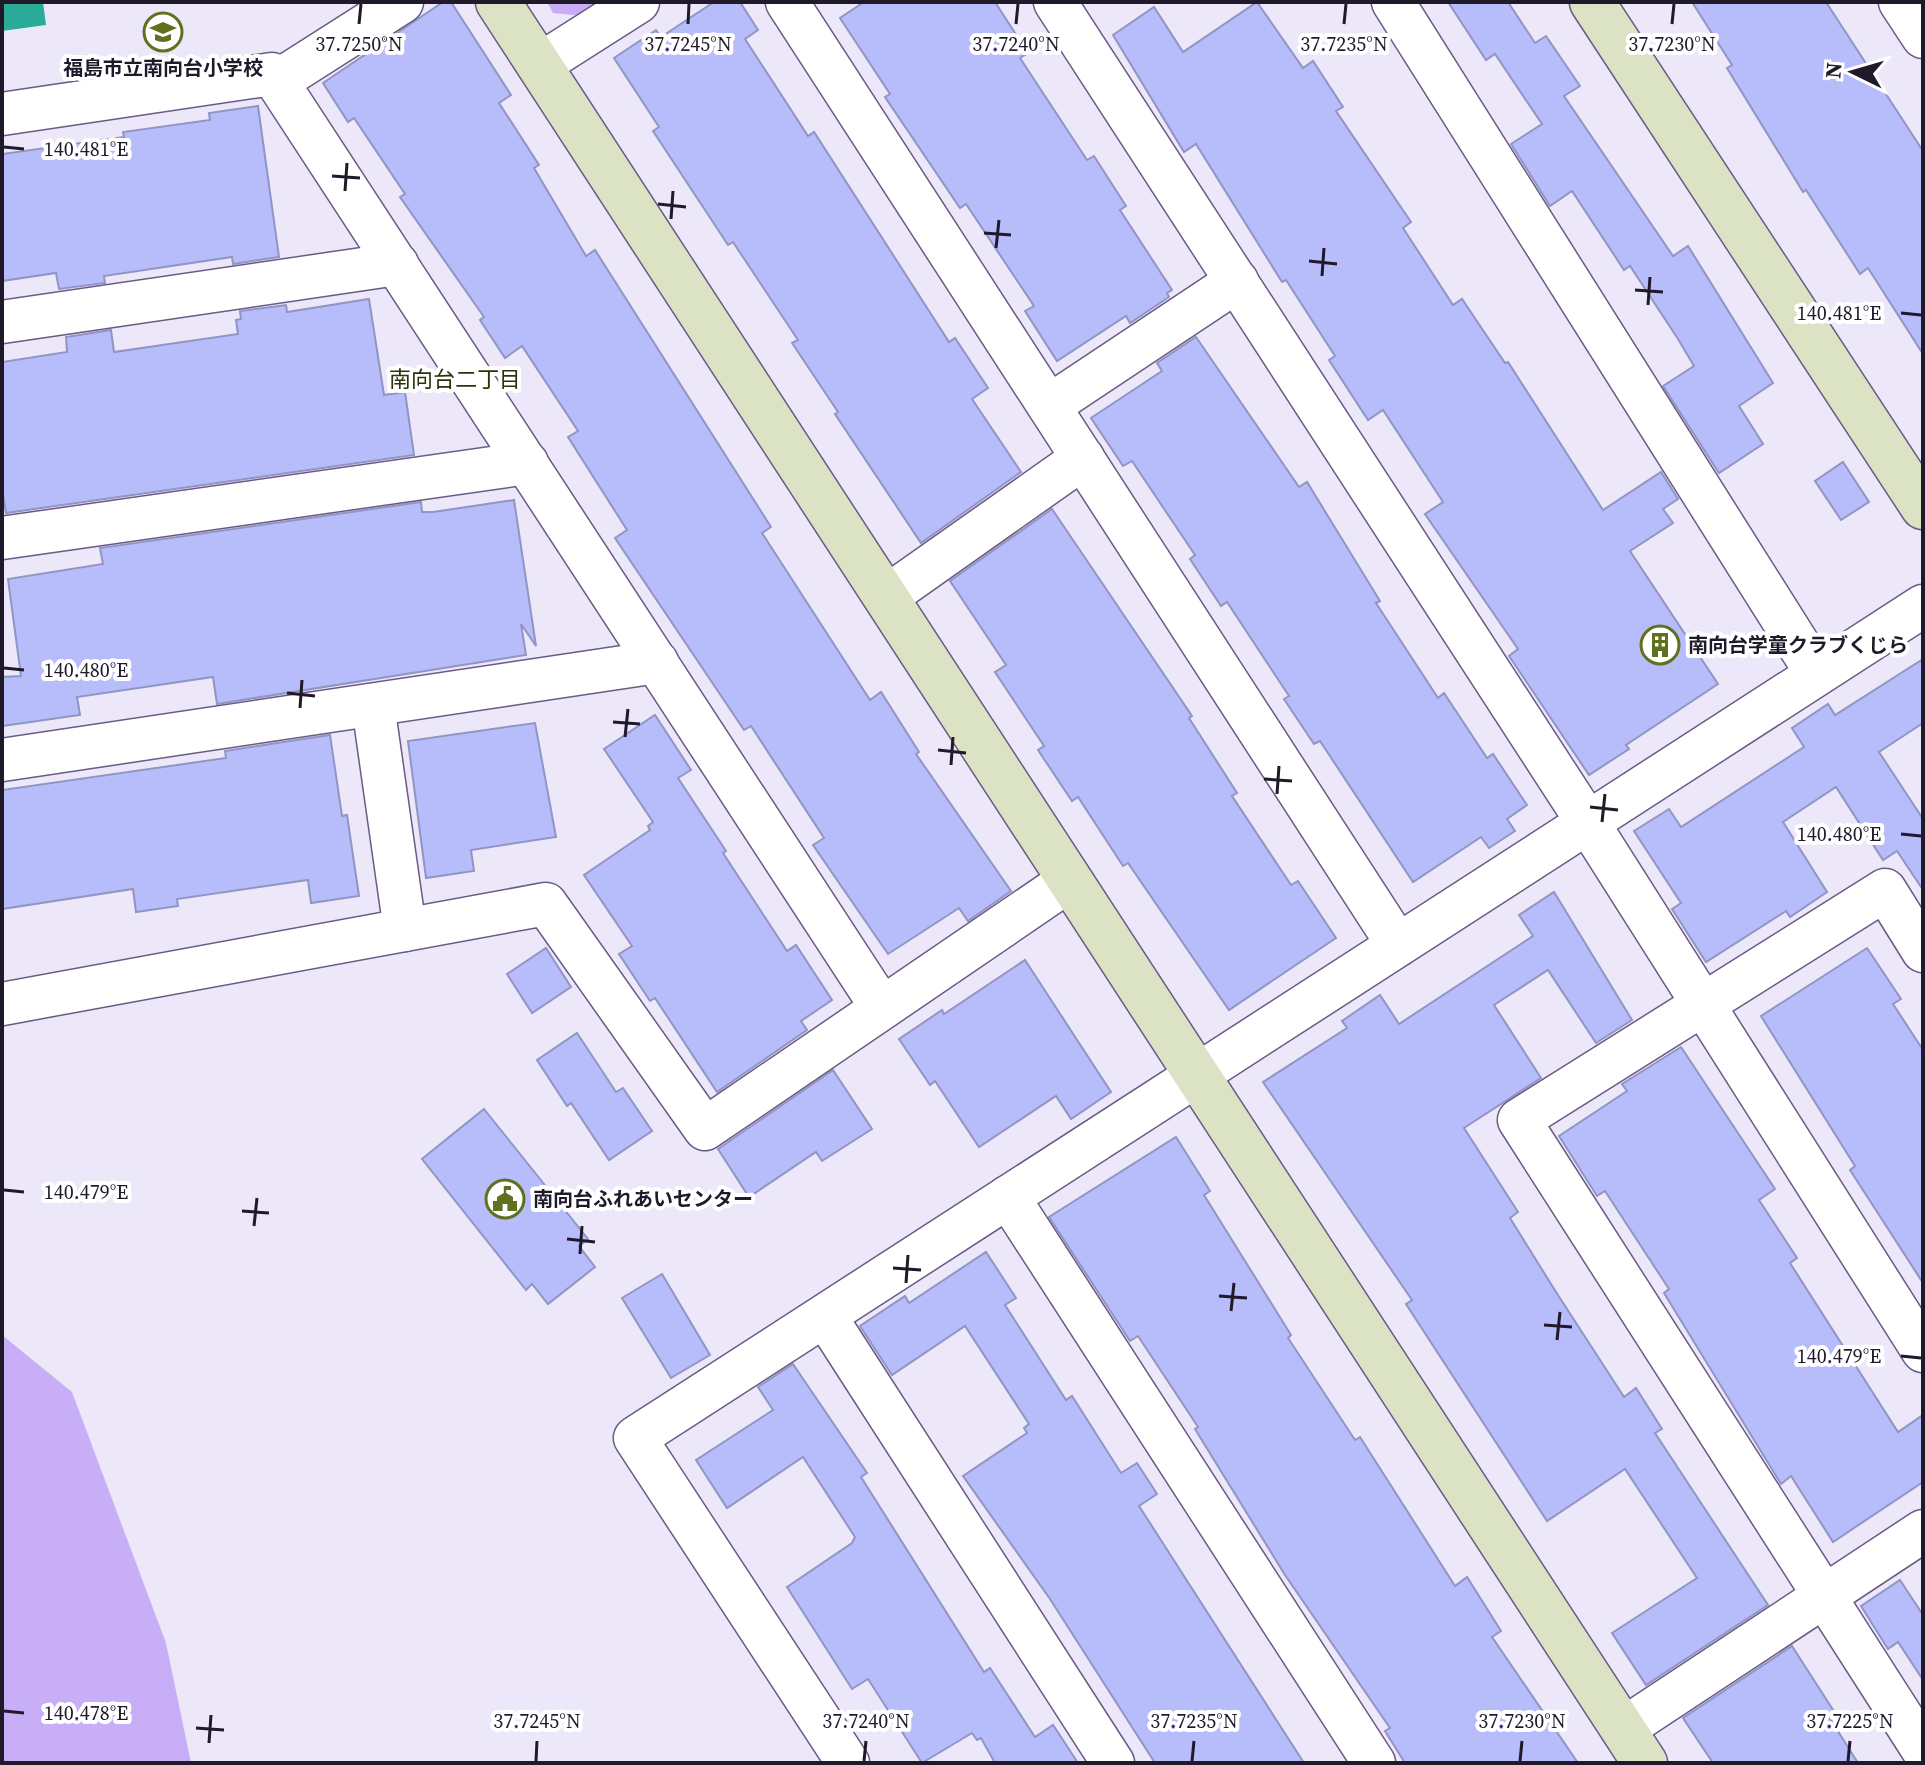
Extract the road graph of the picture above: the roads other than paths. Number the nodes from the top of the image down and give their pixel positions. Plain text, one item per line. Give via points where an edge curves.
1 (402, 2) edge
2 (498, 2) edge
3 (638, 2) edge
4 (787, 2) edge
5 (1055, 2) edge
6 (1393, 2) edge
7 (1592, 2) edge
8 (1900, 2) edge
9 (1923, 37) edge
10 (539, 65) junction
11 (278, 81) junction
12 (2, 114) edge
13 (397, 264) junction
14 (1237, 281) junction
15 (2, 322) edge
16 (1049, 406) junction
17 (1083, 458) junction
18 (527, 463) junction
19 (1923, 507) edge
20 (2, 538) edge
21 (886, 597) junction
22 (1923, 606) edge
23 (657, 662) junction
24 (1817, 674) junction
25 (373, 705) junction
26 (2, 760) edge
27 (1588, 823) junction
28 (1070, 880) junction
29 (405, 930) junction
30 (1398, 945) junction
31 (1923, 951) edge
32 (1703, 1002) junction
33 (2, 1004) edge
34 (882, 1008) junction
35 (1197, 1075) junction
36 (1008, 1197) junction
37 (825, 1316) junction
38 (1923, 1351) edge
39 (1923, 1531) edge
40 (1824, 1596) junction
41 (1634, 1746) edge
42 (1923, 1750) edge
43 (848, 1763) edge
44 (1113, 1763) edge
45 (1374, 1763) edge

1 - 11 street
2 - 10 street
3 - 10 street
4 - 16 street
5 - 14 street
6 - 24 street
7 - 19 street
8 - 9 street
10 - 21 street
11 - 12 street via 272,74
11 - 13 street
13 - 15 street
13 - 18 street
14 - 16 street
14 - 27 street
16 - 17 street
17 - 21 street
17 - 30 street
18 - 20 street
18 - 23 street
21 - 28 street
22 - 24 street
23 - 25 street
23 - 34 street
24 - 27 street
25 - 26 street
25 - 29 street
27 - 30 street
27 - 32 street
28 - 34 street
28 - 35 street
29 - 33 street
29 - 34 street via 546,904 705,1129
30 - 35 street
31 - 32 street via 1885,890
32 - 38 street
32 - 40 street via 1519,1120
35 - 36 street
35 - 41 street
36 - 37 street
36 - 45 street
37 - 43 street via 635,1438
37 - 44 street
39 - 40 street
40 - 41 street
40 - 42 street

